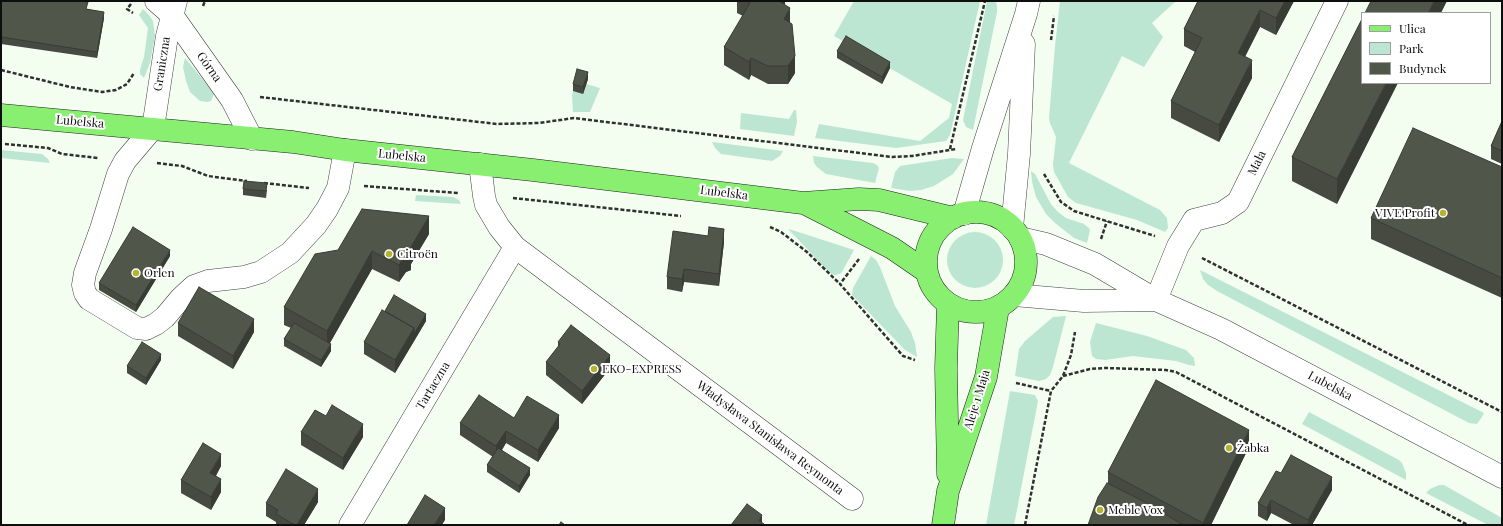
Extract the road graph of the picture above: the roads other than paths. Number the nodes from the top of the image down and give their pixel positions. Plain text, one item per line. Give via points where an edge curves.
1 (1338, 1) edge
2 (168, 6) edge
3 (1027, 8) edge
4 (1, 115) edge
5 (153, 128) junction
6 (252, 139) junction
7 (346, 150) junction
8 (480, 164) junction
9 (803, 203) junction
10 (959, 216) junction
11 (1016, 233) junction
12 (515, 247) junction
13 (927, 272) junction
14 (1156, 300) junction
15 (1006, 301) junction
16 (948, 304) junction
17 (1502, 477) edge
18 (948, 491) junction
19 (852, 500) dead end
20 (350, 525) edge
21 (943, 525) edge

1 - 14 street, Mała via 1238,202 1222,213 1194,220 1178,246
2 - 5 street, Graniczna
2 - 6 street, Górna via 232,100
3 - 10 street
3 - 11 street
4 - 5 main road, Lubelska
5 - 6 main road, Lubelska
5 - 7 street via 125,161 118,174 83,285 89,299 137,328 156,324 194,286 208,281 244,277 261,272 290,254 316,225 336,193
6 - 7 main road, Lubelska
7 - 8 main road, Lubelska
8 - 9 main road, Lubelska
8 - 12 street, Władysława Stanisława Reymonta via 486,205 498,227
9 - 10 main road, Lubelska via 879,200
9 - 13 main road, Lubelska via 892,248
10 - 11 main road via 979,212 994,215
10 - 13 main road via 940,228 931,241 926,256
11 - 14 street, Lubelska via 1095,264
11 - 15 main road via 1024,248 1026,264 1023,281
12 - 19 street, Władysława Stanisława Reymonta
12 - 20 street, Tartaczna
13 - 16 main road via 932,287
14 - 15 street, Lubelska
14 - 17 street, Lubelska via 1236,337
15 - 16 main road via 991,310 976,312 961,310
15 - 18 main road, Aleje 1 Maja via 986,377
16 - 18 main road, Aleje 1 Maja
18 - 21 main road, Aleje 1 Maja

